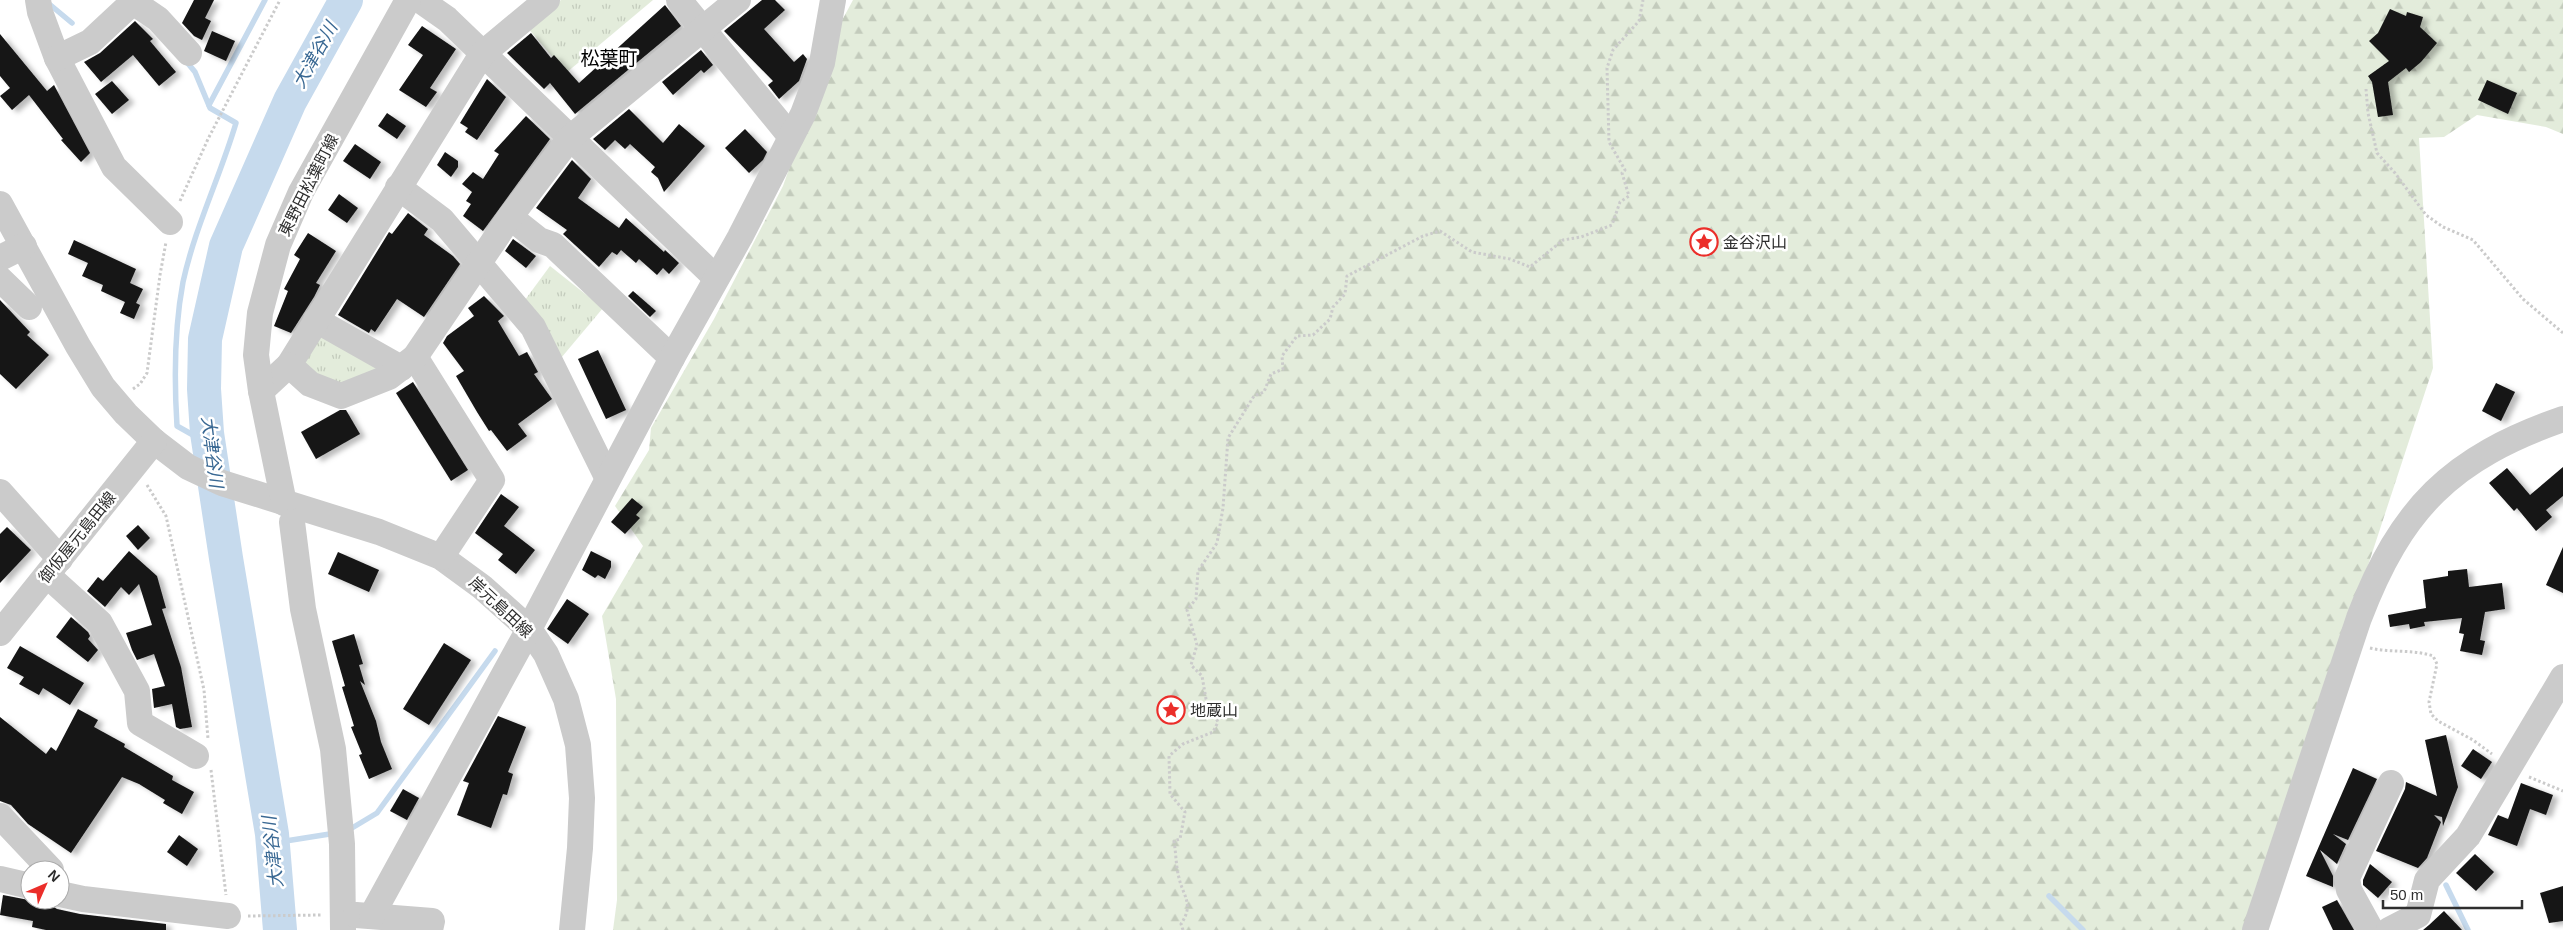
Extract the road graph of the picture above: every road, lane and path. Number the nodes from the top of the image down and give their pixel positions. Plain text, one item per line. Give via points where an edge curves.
1 (38, 0) edge
2 (280, 0) edge
3 (408, 0) edge
4 (420, 0) edge
5 (547, 0) edge
6 (679, 0) edge
7 (738, 0) edge
8 (833, 0) edge
9 (1643, 0) edge
10 (703, 29) junction
11 (189, 53) dead end
12 (482, 54) junction
13 (57, 58) junction
14 (2366, 88) dead end
15 (791, 137) junction
16 (570, 138) junction
17 (398, 187) junction
18 (0, 204) edge
19 (510, 217) junction
20 (170, 222) junction
21 (24, 246) junction
22 (0, 258) edge
23 (480, 261) junction
24 (716, 278) junction
25 (0, 280) edge
26 (30, 307) dead end
27 (316, 320) junction
28 (2563, 332) edge
29 (672, 358) junction
30 (408, 363) junction
31 (289, 365) junction
32 (130, 391) dead end
33 (260, 391) junction
34 (2563, 419) edge
35 (154, 441) junction
36 (608, 477) junction
37 (146, 484) dead end
38 (0, 492) edge
39 (283, 508) junction
40 (441, 557) junction
41 (53, 567) junction
42 (1, 628) edge
43 (528, 629) junction
44 (2351, 642) junction
45 (2563, 676) edge
46 (205, 755) junction
47 (2509, 766) junction
48 (2391, 783) dead end
49 (2563, 792) edge
50 (0, 816) edge
51 (42, 860) edge
52 (0, 879) edge
53 (20, 884) edge
54 (70, 891) edge
55 (372, 915) junction
56 (228, 916) junction
57 (341, 920) edge
58 (430, 930) edge
59 (572, 930) edge
60 (1183, 930) edge
61 (2255, 930) edge
62 (2371, 930) edge
63 (2389, 930) edge

1 - 13 street
2 - 20 path via 208,139
3 - 33 street, 東野田松葉町線 via 301,192 278,245 260,314 256,355
4 - 12 street via 447,19
5 - 12 street
6 - 10 street
7 - 10 street
8 - 15 street via 822,63
9 - 60 path via 1638,22 1613,50 1607,68 1609,142 1625,170 1622,173 1629,196 1620,202 1612,225 1564,240 1530,267 1510,259 1472,252 1440,231 1423,236 1347,276 1346,294 1333,308 1330,319 1313,335 1297,336 1282,356 1283,369 1271,374 1264,392 1254,396 1228,438 1217,543 1198,571 1196,599 1187,610 1197,645 1191,665 1202,676 1206,698 1218,722 1213,732 1183,744 1169,756 1170,794 1185,812 1180,839 1174,842 1179,878 1187,897 1188,913 1181,924
10 - 15 street
10 - 16 street
11 - 13 street via 158,19 133,2 90,42
12 - 16 street
12 - 17 street
13 - 20 street via 114,167
14 - 28 path via 2377,153 2426,215 2443,228 2473,240 2523,299
15 - 24 street
16 - 19 street
16 - 24 street
17 - 23 street via 442,220
17 - 27 street
18 - 21 street, 岸元島田線
19 - 23 street
19 - 29 street via 539,240 554,245
20 - 32 path via 147,373
21 - 22 street
21 - 35 street, 岸元島田線 via 104,387
23 - 30 street
23 - 36 street via 533,327
24 - 29 street
25 - 26 street
27 - 30 street
27 - 31 street
29 - 36 street
30 - 31 street via 389,377 341,396 310,384
30 - 40 street via 492,480
31 - 33 street
33 - 39 street, 東野田松葉町線
34 - 44 street via 2488,450 2435,490 2391,546 2375,577
35 - 39 street, 岸元島田線 via 188,467
35 - 41 street, 御仮屋元島田線
36 - 43 street
37 - 46 path via 166,516 204,690
38 - 41 street
39 - 40 street, 岸元島田線 via 378,532
39 - 57 street, 東野田松葉町線 via 333,749 342,844
40 - 43 street, 岸元島田線 via 482,587
41 - 42 street, 御仮屋元島田線
41 - 46 street via 100,623 137,691 140,723
43 - 55 street
43 - 59 street, 岸元島田線 via 546,654 566,699 578,745 582,798
44 - 47 path via 2386,652 2433,656 2437,664 2429,702 2431,714 2438,722 2473,740
44 - 61 street
45 - 47 street
46 - 56 path
47 - 49 path
47 - 63 street via 2468,836 2427,880 2418,915
48 - 62 street via 2347,878 2349,890
50 - 51 street
52 - 53 street
54 - 56 street
55 - 57 street
55 - 58 street via 432,922
56 - 57 path

